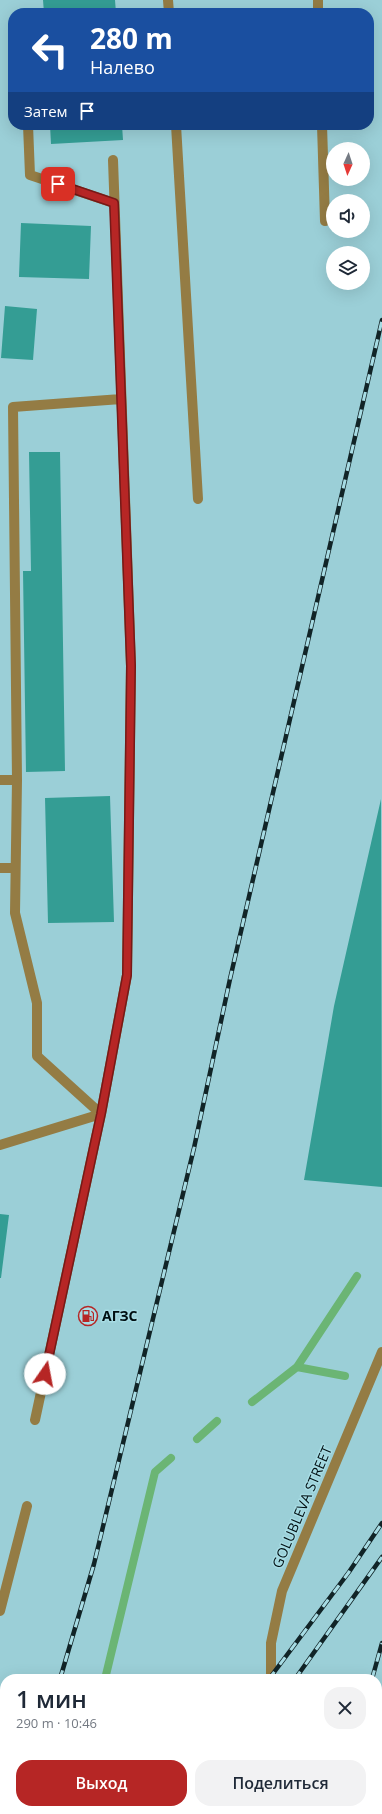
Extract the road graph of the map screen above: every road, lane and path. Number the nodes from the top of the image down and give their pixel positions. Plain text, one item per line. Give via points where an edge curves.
1 (28, 130) edge
2 (176, 130) edge
3 (322, 130) edge
4 (113, 160) dead end
5 (114, 203) junction
6 (325, 221) dead end
7 (121, 399) junction
8 (198, 499) dead end
9 (0, 780) edge
10 (17, 780) junction
11 (0, 868) edge
12 (15, 868) junction
13 (101, 1114) junction
14 (0, 1145) edge
15 (382, 1352) edge
16 (35, 1420) dead end
17 (27, 1506) dead end
18 (0, 1611) edge
19 (271, 1674) edge

1 - 5 street via 30,175
2 - 8 street
3 - 6 street
4 - 5 street
5 - 7 street
7 - 10 street via 13,407
7 - 13 street via 131,666 127,975
9 - 10 street
10 - 12 street
11 - 12 street
12 - 13 street via 15,913 37,1003 37,1056
13 - 14 street
13 - 16 street
15 - 19 street, GOLUBLEVA STREET via 282,1591 271,1643
17 - 18 street

